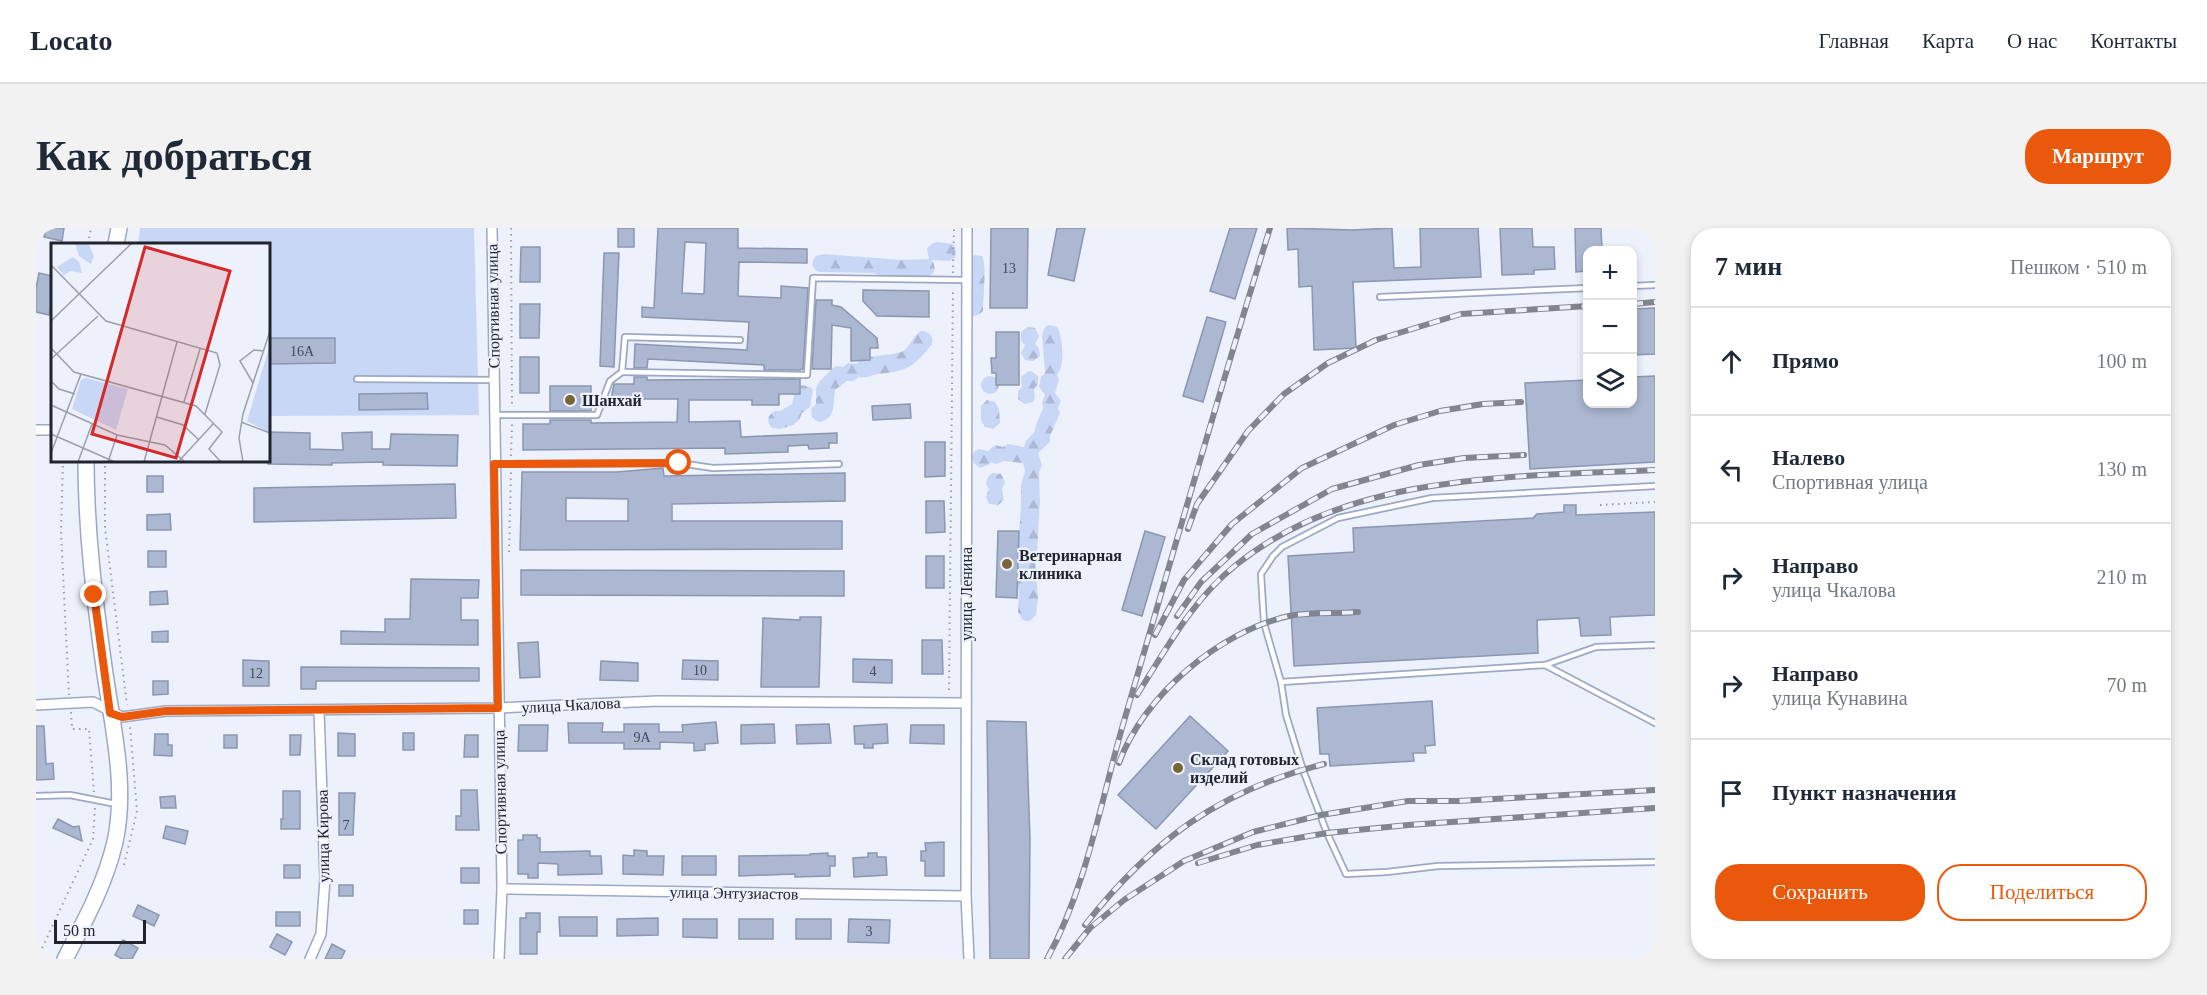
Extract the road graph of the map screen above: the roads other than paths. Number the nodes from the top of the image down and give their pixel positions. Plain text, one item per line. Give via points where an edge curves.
1 (119, 228) edge
2 (492, 228) edge
3 (967, 228) edge
4 (116, 243) edge
5 (966, 280) junction
6 (1655, 285) edge
7 (1637, 286) edge
8 (1583, 288) edge
9 (1380, 297) dead end
10 (740, 340) dead end
11 (622, 372) junction
12 (357, 379) dead end
13 (494, 380) junction
14 (494, 415) junction
15 (86, 462) edge
16 (494, 464) junction
17 (839, 464) dead end
18 (1655, 486) edge
19 (1655, 645) edge
20 (1545, 665) junction
21 (1281, 682) junction
22 (966, 703) junction
23 (36, 705) edge
24 (498, 708) junction
25 (320, 711) junction
26 (110, 713) junction
27 (1655, 723) edge
28 (36, 796) edge
29 (120, 805) junction
30 (1655, 862) edge
31 (502, 889) junction
32 (966, 896) junction
33 (65, 959) edge
34 (310, 959) edge
35 (499, 959) edge
36 (969, 959) edge

1 - 4 main road
2 - 13 street, Спортивная улица
3 - 5 street, улица Ленина
5 - 11 lane via 813,278 807,375
5 - 22 street, улица Ленина
6 - 7 lane
8 - 9 lane
10 - 11 lane via 625,337
11 - 14 lane via 610,381 597,415
12 - 13 lane
13 - 14 street, Спортивная улица
14 - 16 street, Спортивная улица
15 - 26 main road via 92,583
16 - 17 lane via 679,463 713,468
16 - 24 street, Спортивная улица
18 - 21 lane via 1432,498 1338,518 1299,537 1282,547 1261,574 1264,623
19 - 20 lane via 1596,647
20 - 21 lane
20 - 27 lane
21 - 30 lane via 1286,715 1303,770 1346,874 1438,866
22 - 24 street, улица Чкалова via 658,701
22 - 32 street, улица Ленина
23 - 26 street, улица Чкалова via 93,702
24 - 25 street, улица Чкалова
24 - 31 street, Спортивная улица
25 - 26 street, улица Чкалова via 166,711 122,717
25 - 34 street, улица Кирова via 325,879 321,934
26 - 29 main road
28 - 29 lane via 70,795
29 - 33 main road via 105,877
31 - 32 street, улица Энтузиастов
31 - 35 street, Спортивная улица
32 - 36 street, улица Ленина

